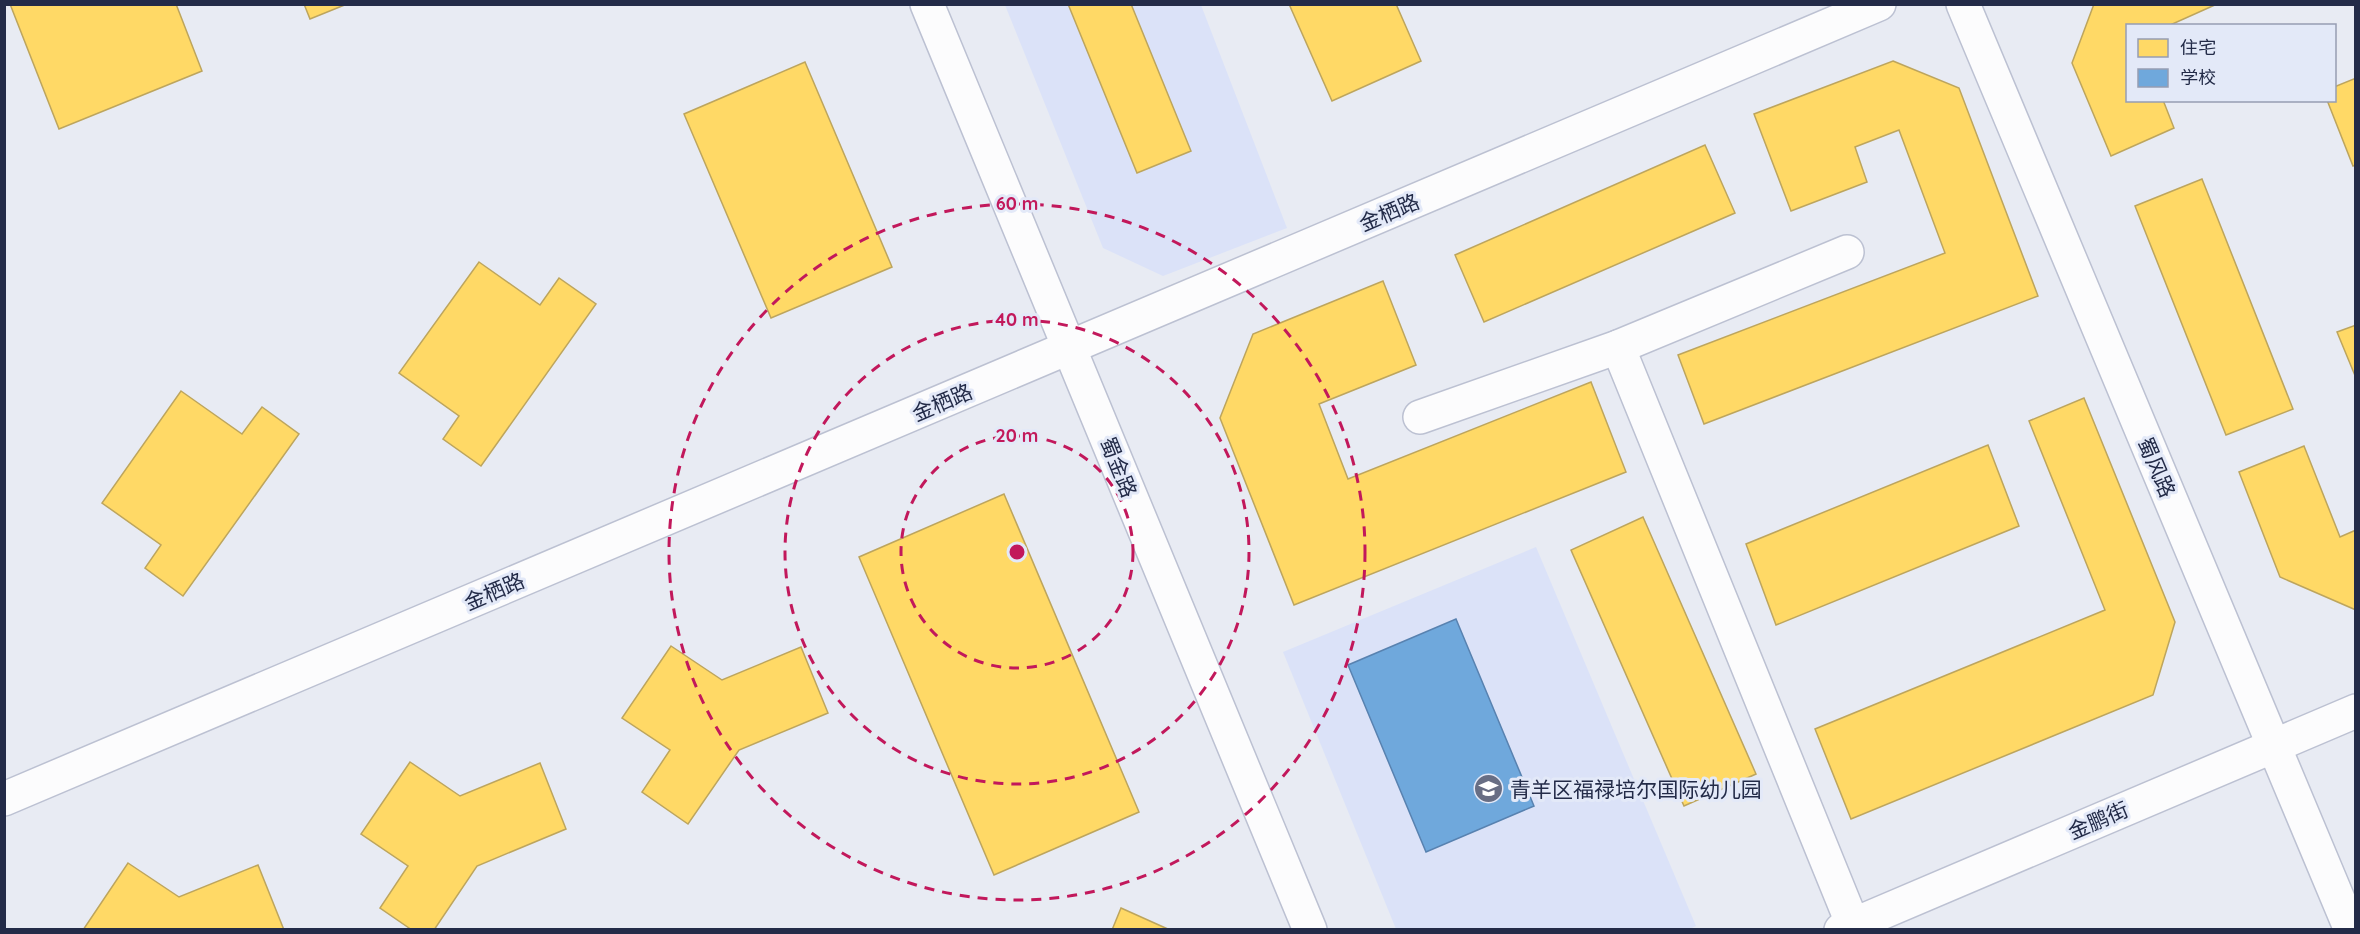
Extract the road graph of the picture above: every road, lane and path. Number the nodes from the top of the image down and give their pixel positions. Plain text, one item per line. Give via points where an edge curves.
1 (927, 4) edge
2 (1878, 4) edge
3 (1963, 4) edge
4 (1847, 252) dead end
5 (1070, 347) junction
6 (1618, 347) junction
7 (1420, 417) dead end
8 (2355, 711) edge
9 (2274, 746) junction
10 (4, 799) edge
11 (1850, 928) edge
12 (1310, 930) edge
13 (2351, 930) edge

1 - 5 street, 蜀金路
2 - 5 street, 金栖路
3 - 9 street, 蜀风路
4 - 6 street
5 - 10 street, 金栖路
5 - 12 street, 蜀金路
6 - 7 street
6 - 11 street
8 - 9 street, 金鹏街
9 - 11 street, 金鹏街
9 - 13 street, 蜀风路

